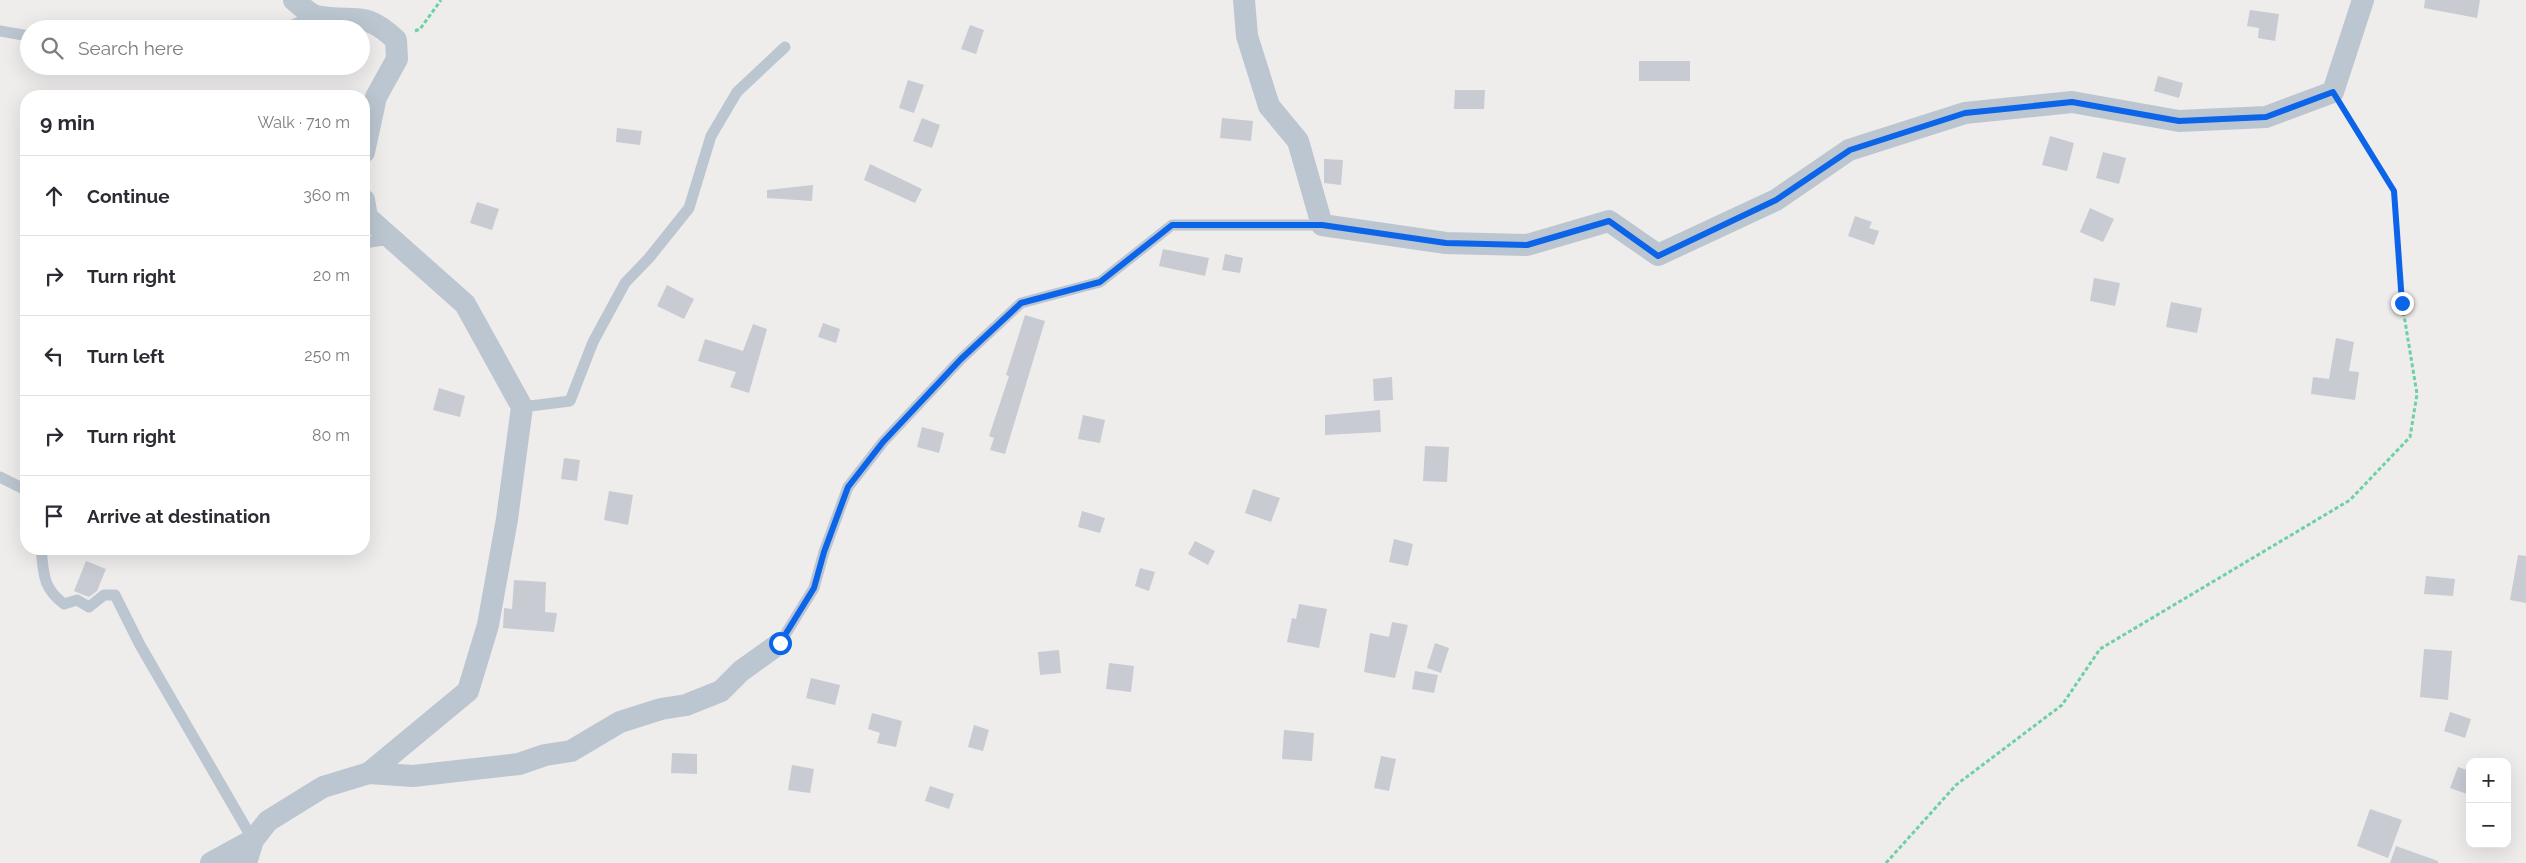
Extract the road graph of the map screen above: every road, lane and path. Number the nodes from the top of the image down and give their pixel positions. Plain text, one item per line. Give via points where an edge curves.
1 (294, 0) edge
2 (441, 0) edge
3 (1244, 0) edge
4 (2363, 0) edge
5 (314, 16) junction
6 (304, 20) edge
7 (364, 20) edge
8 (370, 22) edge
9 (0, 31) edge
10 (20, 34) edge
11 (396, 40) junction
12 (785, 47) dead end
13 (2333, 92) junction
14 (370, 125) edge
15 (370, 220) edge
16 (1322, 225) junction
17 (392, 239) junction
18 (370, 242) edge
19 (522, 407) junction
20 (0, 477) edge
21 (20, 487) edge
22 (42, 555) edge
23 (780, 643) joint
24 (369, 773) junction
25 (253, 840) junction
26 (211, 863) edge
27 (246, 863) edge
28 (1886, 863) edge

1 - 5 street
2 - 11 path via 420,29
3 - 16 street via 1247,36 1269,106 1298,140
4 - 13 street
5 - 6 lane
5 - 7 street
8 - 11 street via 380,25
9 - 10 lane
11 - 14 street via 397,60 376,98
12 - 19 lane via 738,92 711,136 689,208 625,283 593,342 570,401
13 - 16 street via 2266,117 2179,121 2072,102 1965,113 1850,150 1776,200 1658,256 1609,221 1527,245 1446,243
13 - 28 path via 2394,191 2402,303 2417,394 2410,437 2350,500 2100,649 2062,705 1956,785
15 - 17 street
16 - 23 lane via 1172,225 1100,282 1021,303 961,359 883,442 848,487 814,588
17 - 18 lane
17 - 19 street via 465,304
19 - 24 street via 488,626 468,691
20 - 21 lane
22 - 25 lane via 45,583 64,604 77,600 89,607 104,595 115,595 140,645
23 - 24 street via 741,671 721,691 686,705 620,722 571,751 519,764 413,776
24 - 25 street via 323,787 268,821
25 - 26 street
25 - 27 street

